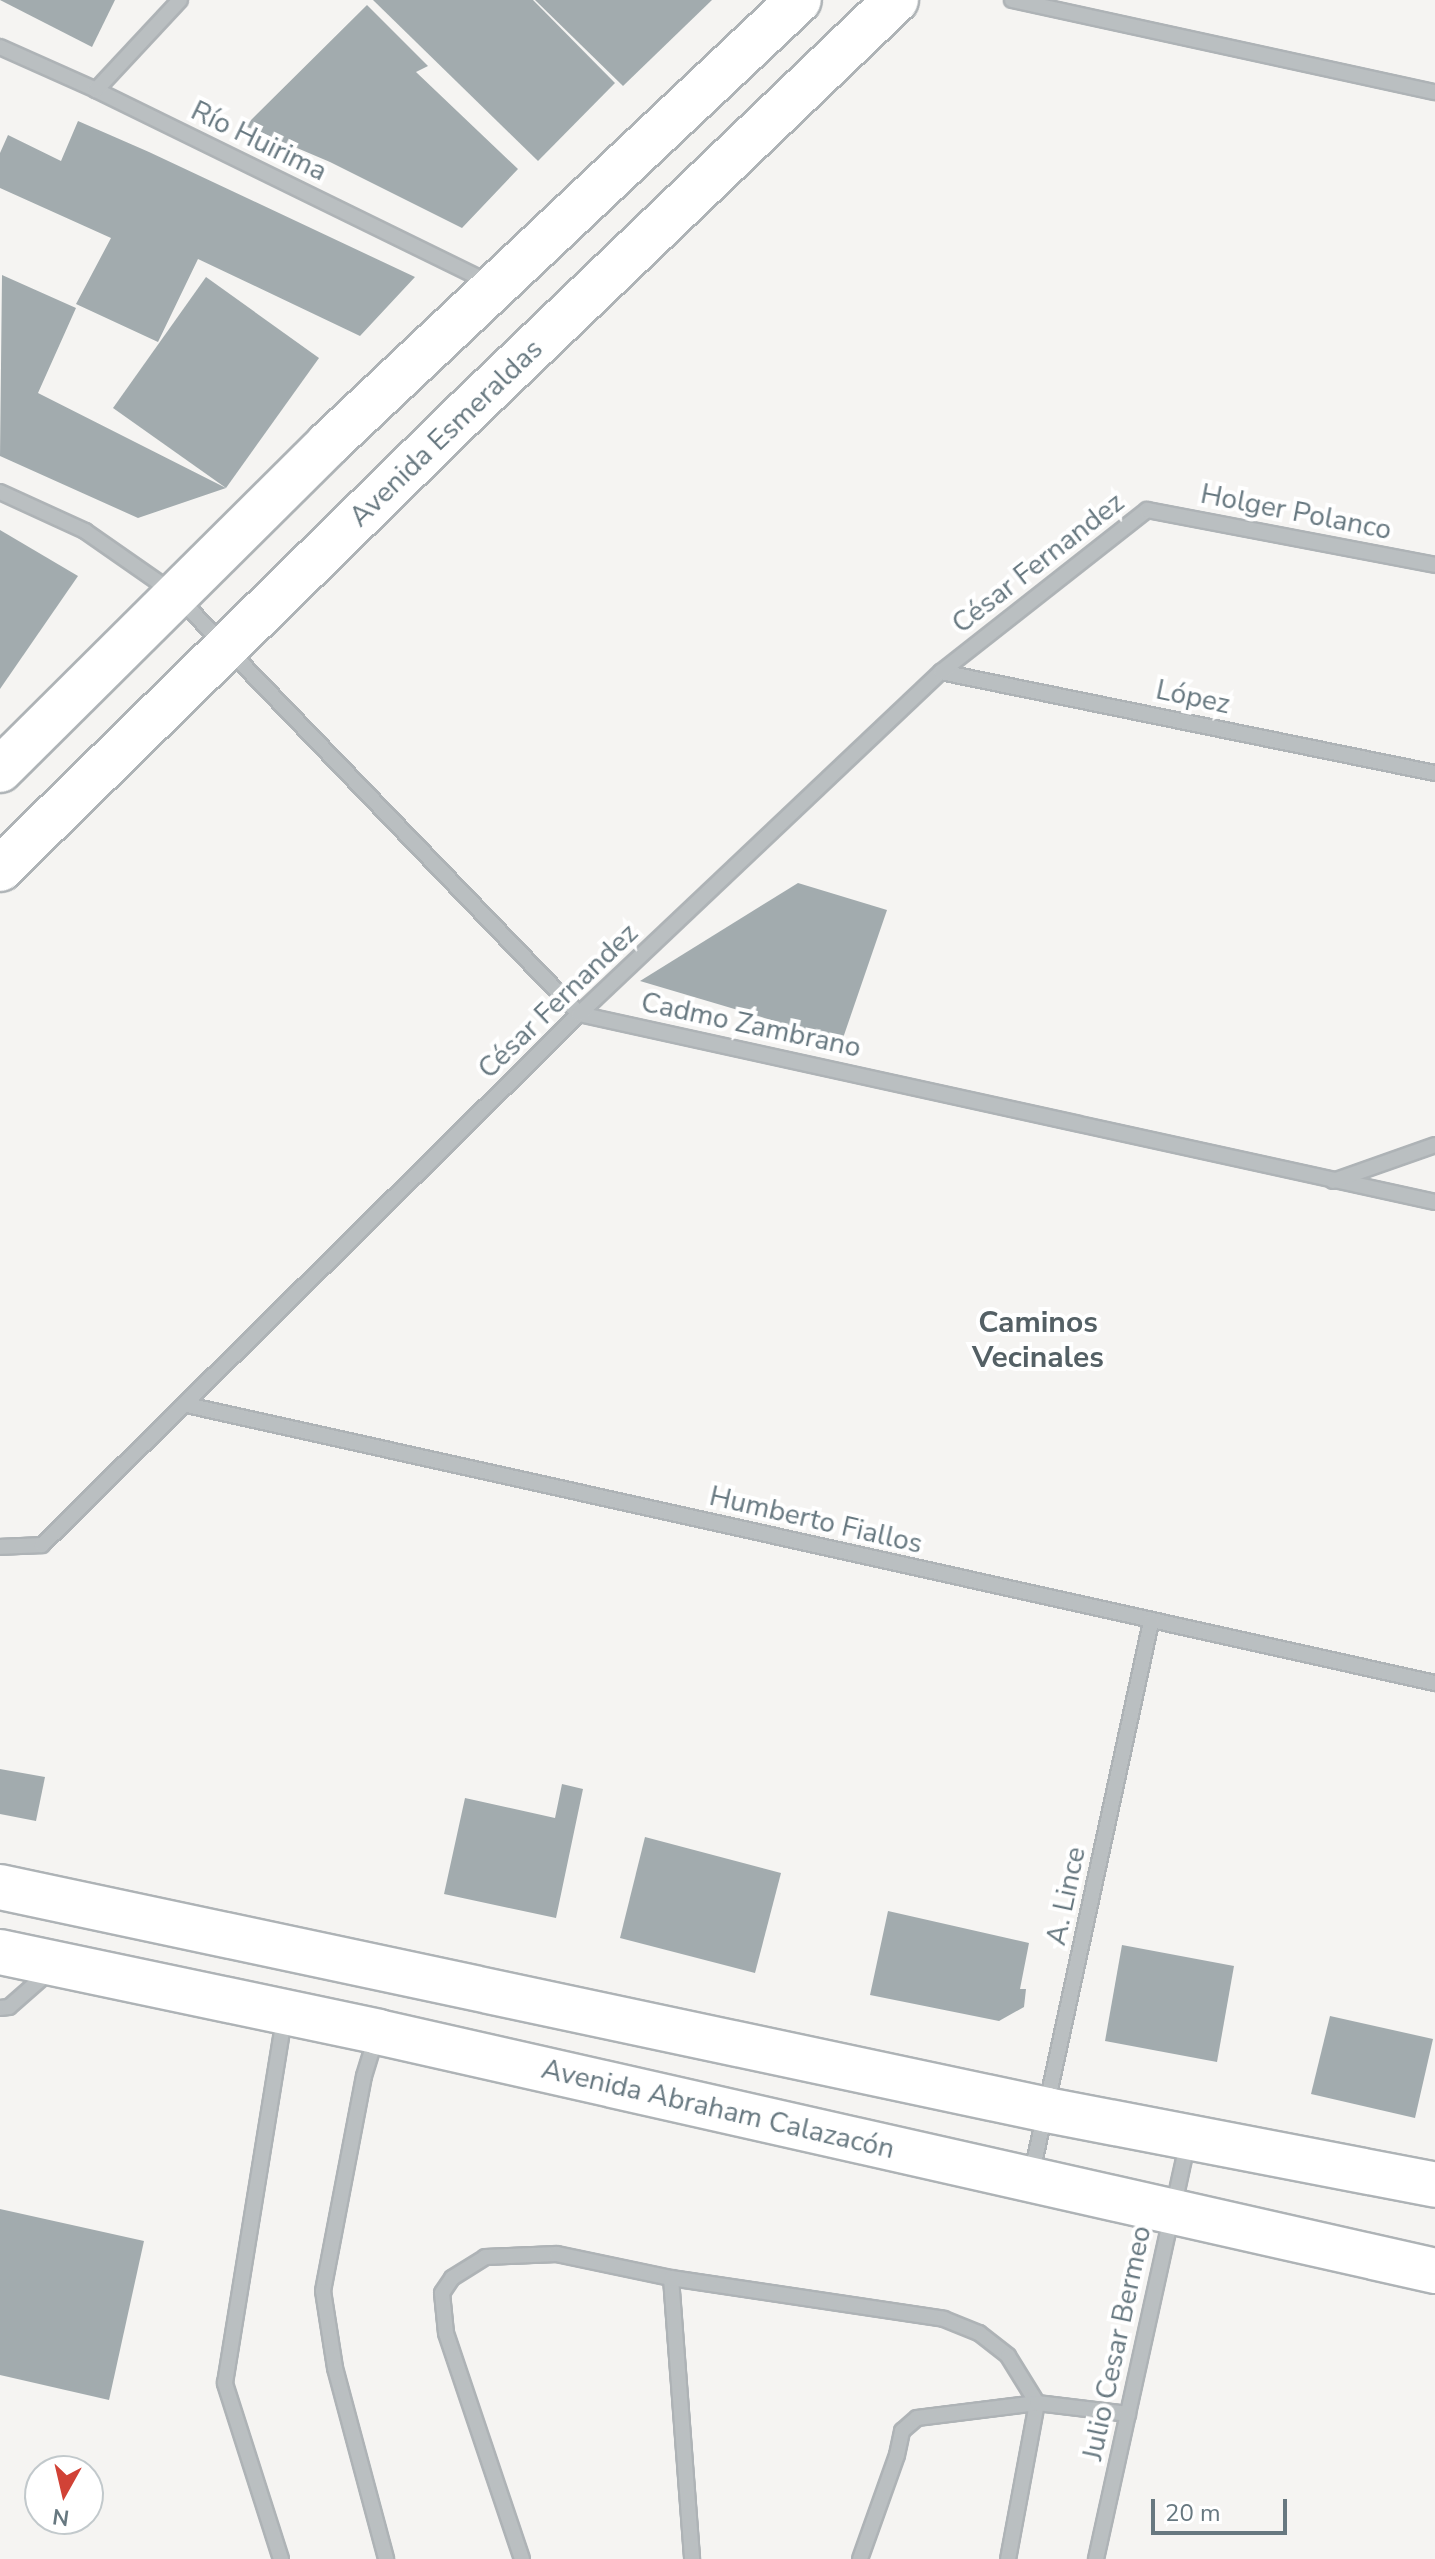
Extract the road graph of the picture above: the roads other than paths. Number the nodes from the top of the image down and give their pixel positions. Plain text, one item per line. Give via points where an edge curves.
1 (180, 0) edge
2 (799, 0) edge
3 (896, 0) edge
4 (1012, 0) edge
5 (0, 47) edge
6 (96, 90) junction
7 (1435, 92) edge
8 (494, 284) junction
9 (0, 492) edge
10 (1147, 510) joint
11 (1435, 565) edge
12 (174, 593) junction
13 (227, 649) junction
14 (941, 672) junction
15 (0, 770) edge
16 (1435, 773) edge
17 (0, 869) edge
18 (579, 1014) junction
19 (1435, 1145) edge
20 (1333, 1181) junction
21 (1435, 1202) edge
22 (187, 1405) junction
23 (0, 1547) edge
24 (1151, 1622) junction
25 (1435, 1683) edge
26 (0, 1887) edge
27 (0, 1952) edge
28 (56, 1964) junction
29 (0, 2008) edge
30 (285, 2013) junction
31 (378, 2032) junction
32 (1047, 2110) junction
33 (1189, 2138) junction
34 (1031, 2181) junction
35 (1435, 2185) edge
36 (1172, 2214) junction
37 (1435, 2271) edge
38 (671, 2278) junction
39 (1037, 2403) junction
40 (1128, 2414) junction
41 (281, 2559) edge
42 (386, 2559) edge
43 (522, 2559) edge
44 (692, 2559) edge
45 (860, 2559) edge
46 (1008, 2559) edge
47 (1096, 2559) edge

1 - 6 street
2 - 8 main road
3 - 13 main road, Avenida Esmeraldas
4 - 7 street
5 - 6 street, Río Huirima
6 - 8 street, Río Huirima
8 - 12 main road
9 - 12 street via 85,531
10 - 11 street, Holger Polanco
10 - 14 street, César Fernandez
12 - 13 street
12 - 15 main road
13 - 17 main road, Avenida Esmeraldas
13 - 18 street
14 - 16 street, López
14 - 18 street, César Fernandez
18 - 20 street, Cadmo Zambrano
18 - 22 street, César Fernandez
19 - 20 street
20 - 21 street, Cadmo Zambrano
22 - 23 street, César Fernandez via 42,1545
22 - 24 street, Humberto Fiallos
24 - 25 street, Humberto Fiallos
24 - 32 street, A. Lince
26 - 32 main road
27 - 28 main road, Avenida Abraham Calazacón
28 - 29 street via 9,2007
28 - 30 main road, Avenida Abraham Calazacón
30 - 31 main road, Avenida Abraham Calazacón
30 - 41 street via 225,2383
31 - 34 main road, Avenida Abraham Calazacón
31 - 42 street via 361,2091 323,2291 335,2368
32 - 33 main road
32 - 34 street, A. Lince
33 - 35 main road
33 - 36 street, Julio Cesar Bermeo
34 - 36 main road, Avenida Abraham Calazacón
36 - 37 main road, Avenida Abraham Calazacón
36 - 40 street, Julio Cesar Bermeo
38 - 39 street via 944,2319 979,2333 1008,2356
38 - 43 street via 557,2254 485,2257 452,2278 442,2293 446,2333
38 - 44 street
39 - 40 street
39 - 45 street via 917,2418 902,2431
39 - 46 street
40 - 47 street, Julio Cesar Bermeo

